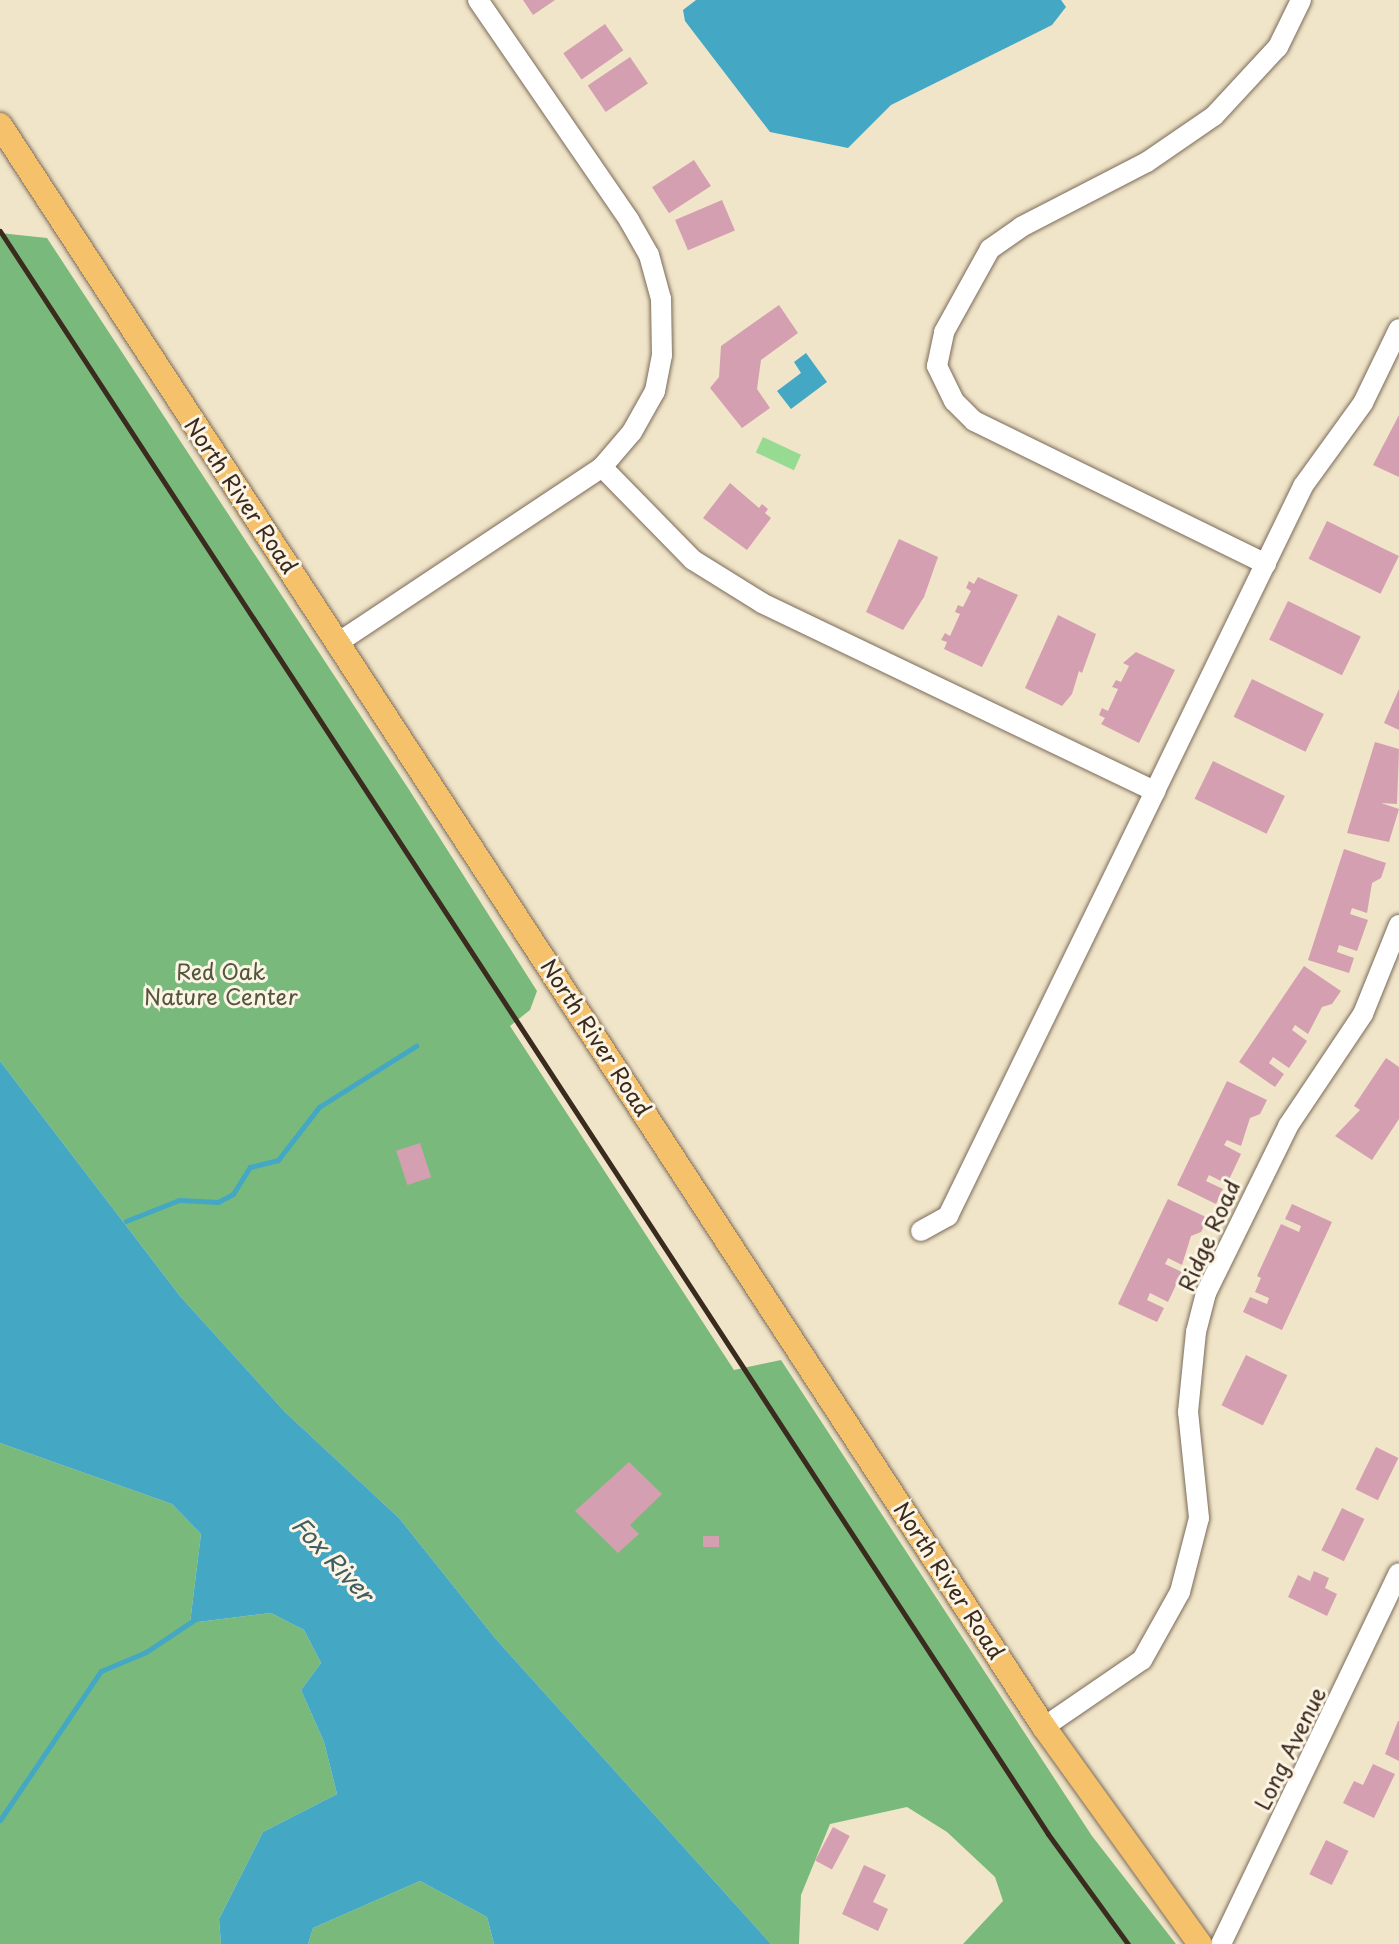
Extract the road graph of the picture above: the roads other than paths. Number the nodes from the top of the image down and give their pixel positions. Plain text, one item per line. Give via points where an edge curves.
1 (478, 0) edge
2 (1301, 0) edge
3 (0, 125) edge
4 (1399, 329) edge
5 (602, 467) junction
6 (1266, 564) junction
7 (339, 642) junction
8 (1155, 791) junction
9 (1399, 925) edge
10 (921, 1231) dead end
11 (1399, 1573) edge
12 (1044, 1727) junction
13 (1200, 1944) edge
14 (1221, 1944) edge

1 - 5 street via 629,220 649,255 661,299 662,355 655,391 632,432
2 - 6 street via 1278,47 1214,116 1147,162 1021,227 990,249 944,332 937,366 954,401 974,421
3 - 7 main road, North River Road
4 - 6 street via 1363,403 1303,486
5 - 7 street
5 - 8 street via 665,536 726,582
6 - 8 street
7 - 12 main road, North River Road
8 - 10 street via 948,1216
9 - 12 street, Ridge Road via 1363,1014 1288,1126 1206,1293 1196,1332 1188,1412 1199,1518 1180,1592 1142,1660
11 - 14 street, Long Avenue
12 - 13 main road, North River Road via 1135,1861

